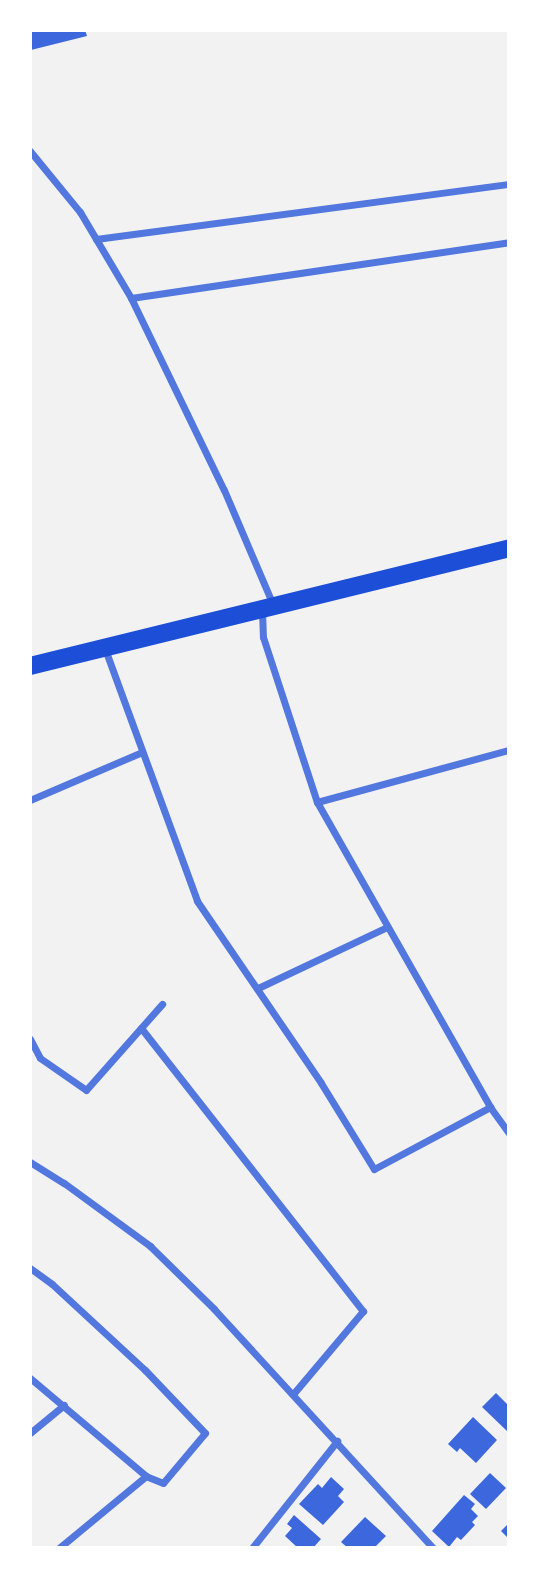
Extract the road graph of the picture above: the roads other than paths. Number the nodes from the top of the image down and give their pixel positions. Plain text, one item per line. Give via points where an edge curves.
1 (30, 152) edge
2 (509, 184) edge
3 (96, 239) junction
4 (509, 242) edge
5 (131, 298) junction
6 (509, 548) edge
7 (268, 607) junction
8 (105, 648) junction
9 (30, 666) edge
10 (509, 751) edge
11 (142, 752) junction
12 (30, 800) edge
13 (317, 802) junction
14 (387, 927) junction
15 (258, 988) junction
16 (162, 1004) dead end
17 (141, 1028) junction
18 (30, 1039) edge
19 (490, 1107) junction
20 (509, 1133) edge
21 (30, 1162) edge
22 (30, 1268) edge
23 (30, 1378) edge
24 (293, 1394) junction
25 (64, 1405) junction
26 (30, 1433) edge
27 (337, 1441) junction
28 (146, 1476) junction
29 (59, 1548) edge
30 (252, 1548) edge
31 (433, 1548) edge

1 - 3 street via 80,212
2 - 3 street
3 - 5 street
4 - 5 street
5 - 7 street via 224,490
6 - 7 main road
7 - 8 main road
7 - 13 street via 263,637
8 - 9 main road
8 - 11 street
10 - 13 street
11 - 12 street
11 - 15 street via 197,901
13 - 14 street
14 - 15 street
14 - 19 street
15 - 19 street via 374,1169
16 - 17 street
17 - 18 street via 86,1090 40,1058
17 - 24 street via 363,1311
19 - 20 street
21 - 24 street via 150,1246
22 - 28 street via 145,1370 205,1433 163,1483
23 - 25 street
24 - 27 street
25 - 26 street
25 - 28 street
27 - 30 street
27 - 31 street
28 - 29 street

